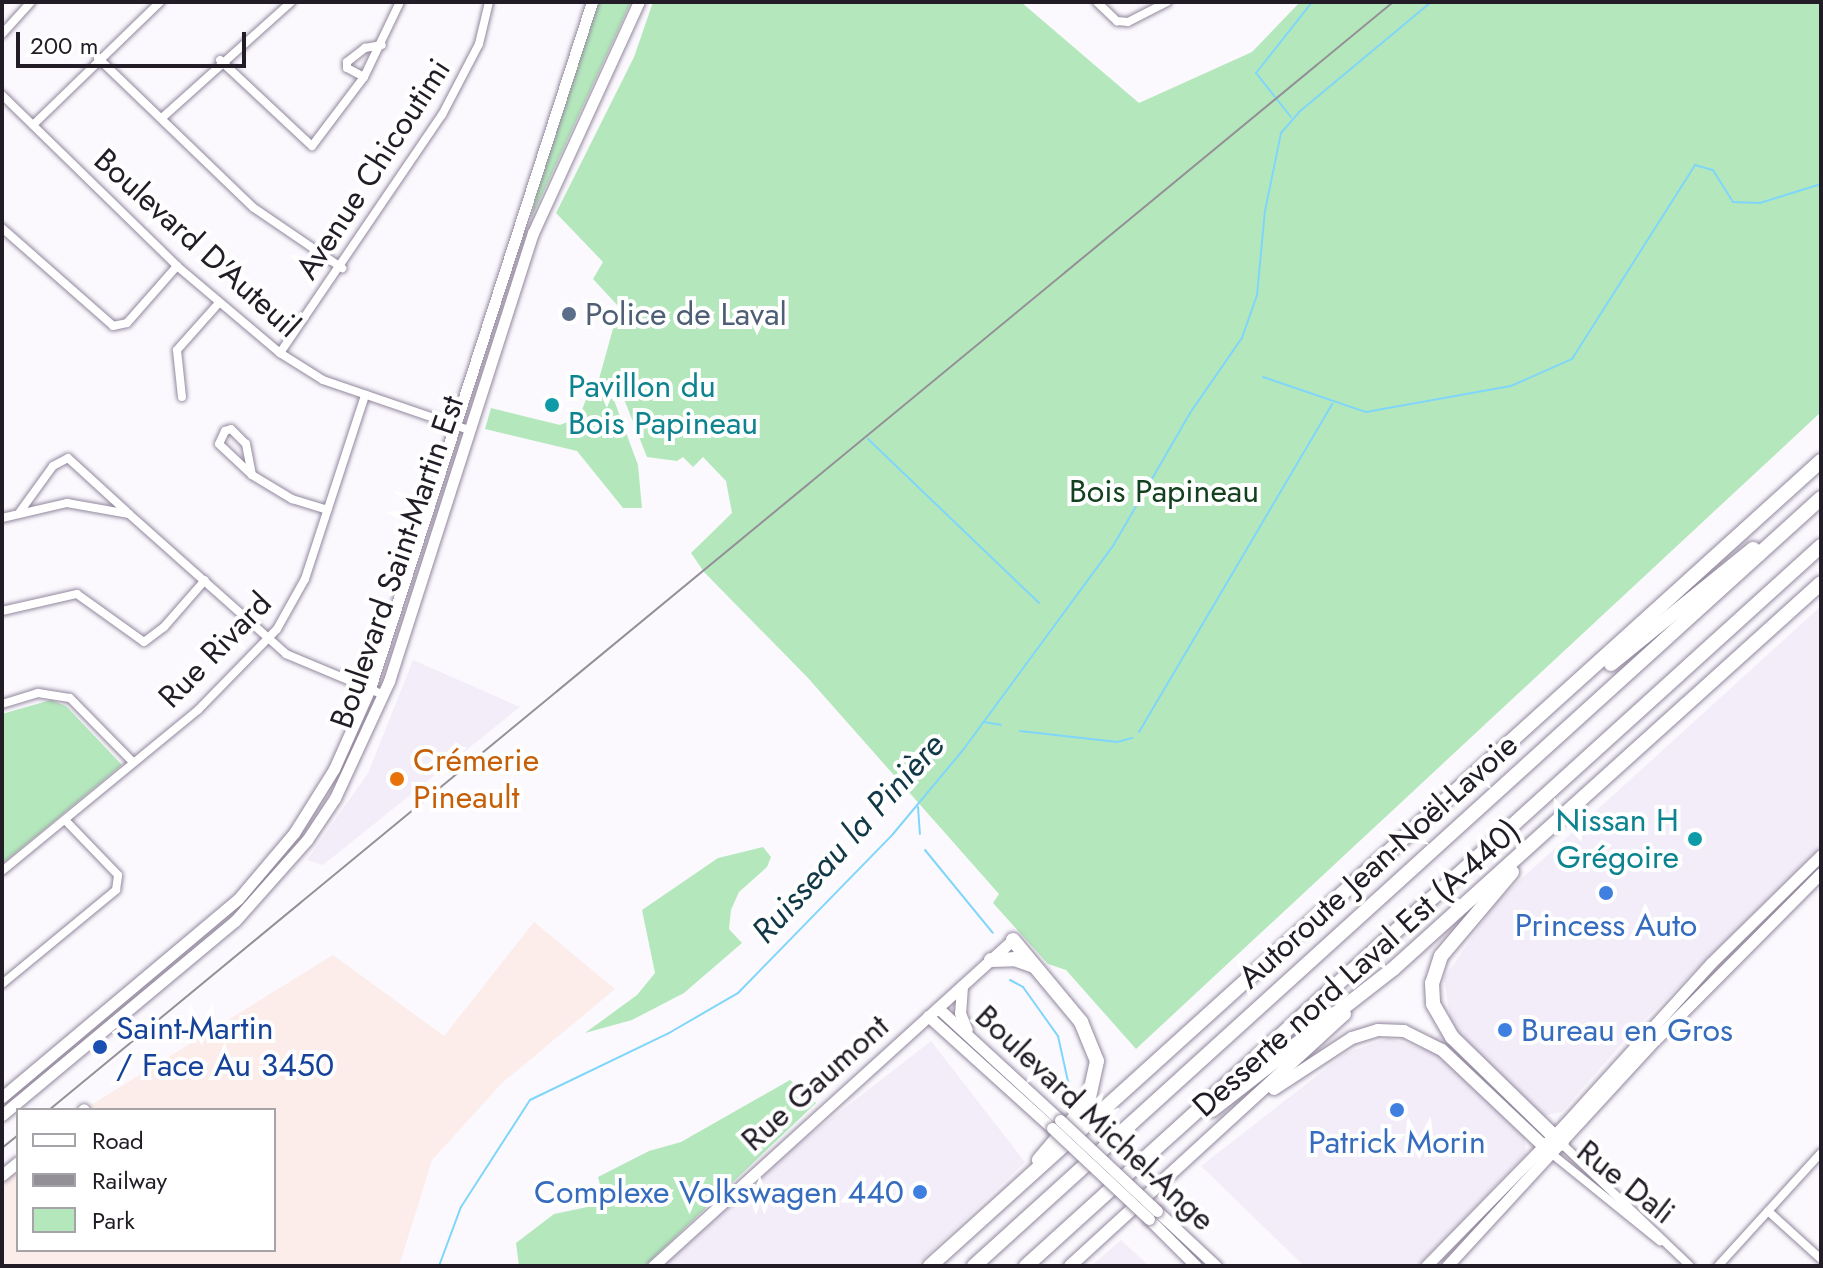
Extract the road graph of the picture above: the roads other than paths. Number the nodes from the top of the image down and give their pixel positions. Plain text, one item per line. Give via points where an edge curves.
1 (31, 2) edge
2 (160, 2) edge
3 (291, 2) edge
4 (400, 2) edge
5 (489, 2) edge
6 (592, 2) edge
7 (639, 2) edge
8 (1097, 2) edge
9 (1167, 2) edge
10 (2, 34) edge
11 (382, 45) junction
12 (98, 58) junction
13 (220, 60) junction
14 (364, 77) junction
15 (2, 95) edge
16 (163, 117) junction
17 (33, 125) junction
18 (2, 228) edge
19 (177, 266) junction
20 (342, 268) junction
21 (502, 285) junction
22 (515, 289) junction
23 (218, 304) junction
24 (280, 353) junction
25 (494, 354) junction
26 (478, 355) junction
27 (365, 395) junction
28 (182, 397) dead end
29 (454, 426) junction
30 (469, 430) junction
31 (1821, 461) edge
32 (252, 475) junction
33 (1818, 501) edge
34 (327, 510) junction
35 (18, 513) junction
36 (129, 514) junction
37 (2, 518) edge
38 (1821, 546) edge
39 (205, 580) junction
40 (1821, 583) edge
41 (2, 611) edge
42 (268, 638) junction
43 (370, 688) junction
44 (384, 695) junction
45 (1560, 697) junction
46 (2, 704) edge
47 (133, 762) junction
48 (66, 821) junction
49 (1544, 834) junction
50 (1821, 855) edge
51 (2, 871) edge
52 (1821, 873) edge
53 (1013, 940) joint
54 (991, 960) junction
55 (1035, 966) junction
56 (1393, 969) junction
57 (2, 984) edge
58 (962, 986) junction
59 (938, 1008) junction
60 (928, 1016) junction
61 (967, 1030) junction
62 (2, 1097) edge
63 (2, 1115) edge
64 (1236, 1116) junction
65 (1056, 1124) junction
66 (1553, 1144) junction
67 (1821, 1153) edge
68 (1019, 1185) junction
69 (1111, 1189) junction
70 (1768, 1211) junction
71 (1153, 1215) junction
72 (1671, 1248) junction
73 (1821, 1259) edge
74 (653, 1266) edge
75 (930, 1266) edge
76 (974, 1266) edge
77 (1026, 1266) edge
78 (1070, 1266) edge
79 (1196, 1266) edge
80 (1216, 1266) edge
81 (1426, 1266) edge
82 (1447, 1266) edge
83 (1690, 1266) edge
84 (1718, 1266) edge

1 - 10 street
2 - 12 street
3 - 13 street
4 - 11 street
5 - 20 street, Avenue Chicoutimi via 464,76
6 - 21 main road, Boulevard Saint-Martin Est
7 - 22 main road, Boulevard Saint-Martin Est via 542,212
8 - 9 street via 1117,21 1128,22
11 - 14 street
11 - 14 street via 365,48 347,62 347,68
12 - 16 street
12 - 17 street
13 - 14 street via 312,146
13 - 16 street
15 - 17 street, Boulevard D'Auteuil
16 - 20 street via 254,208
17 - 19 street, Boulevard D'Auteuil
18 - 19 street via 113,326 127,323
19 - 23 street, Boulevard D'Auteuil
20 - 24 street, Avenue Chicoutimi
21 - 22 main road
21 - 26 main road, Boulevard Saint-Martin Est
22 - 25 main road, Boulevard Saint-Martin Est
23 - 24 street, Boulevard D'Auteuil
23 - 28 street via 177,350
24 - 27 street, Boulevard D'Auteuil via 323,380
25 - 26 main road
25 - 30 main road, Boulevard Saint-Martin Est
26 - 29 main road, Boulevard Saint-Martin Est
27 - 29 street, Boulevard D'Auteuil
27 - 34 street, Rue Rivard
29 - 30 street, Boulevard D'Auteuil
29 - 43 main road, Boulevard Saint-Martin Est
30 - 44 main road, Boulevard Saint-Martin Est
31 - 45 highway
32 - 32 street via 246,444 231,429 225,431 219,444
32 - 34 street via 292,499
33 - 45 highway via 1696,590 1609,665
33 - 76 highway, Autoroute Jean-Noël-Lavoie
34 - 42 street, Rue Rivard via 301,589
35 - 36 street via 67,503
35 - 36 street via 53,466 68,458
35 - 37 street
36 - 39 street
38 - 69 highway, Autoroute Jean-Noël-Lavoie
39 - 41 street via 144,642 77,594
39 - 42 street
40 - 49 highway, Desserte nord Laval Est (A-440)
42 - 43 street via 291,657
42 - 47 street, Rue Rivard via 198,710
43 - 44 street
43 - 62 main road, Boulevard Saint-Martin Est via 324,786 247,889
44 - 63 main road, Boulevard Saint-Martin Est via 330,807 257,899
45 - 68 highway
46 - 47 street via 38,693 70,698
47 - 48 street, Rue Rivard
48 - 51 street, Rue Rivard
48 - 57 street via 118,875 116,890
49 - 56 highway, Desserte nord Laval Est (A-440)
49 - 66 highway via 1446,949 1431,992 1437,1016 1452,1037
50 - 66 main road via 1711,963
52 - 66 main road
53 - 54 main road, Rue Gaumont
53 - 55 highway
54 - 55 highway via 1014,959
54 - 58 main road, Rue Gaumont
55 - 68 highway via 1085,1028 1097,1068 1084,1109
56 - 64 main road, Desserte nord Laval Est (A-440)
56 - 69 highway
58 - 59 main road, Rue Gaumont
58 - 61 main road via 960,1013
59 - 60 main road, Rue Gaumont
59 - 61 main road, Boulevard Michel-Ange
60 - 65 main road, Boulevard Michel-Ange
60 - 74 main road, Rue Gaumont
61 - 65 main road, Boulevard Michel-Ange
64 - 66 main road via 1345,1041 1398,1030 1437,1046
64 - 78 main road, Desserte nord Laval Est (A-440)
65 - 71 main road, Boulevard Michel-Ange, bridge
66 - 72 street, Rue Dali
66 - 72 street, Rue Dali
66 - 81 main road
66 - 82 main road
67 - 70 street
68 - 75 highway
69 - 77 highway, Autoroute Jean-Noël-Lavoie
70 - 73 street
70 - 84 street
71 - 79 main road, Boulevard Michel-Ange
71 - 80 main road, Boulevard Michel-Ange
72 - 83 street, Rue Dali

